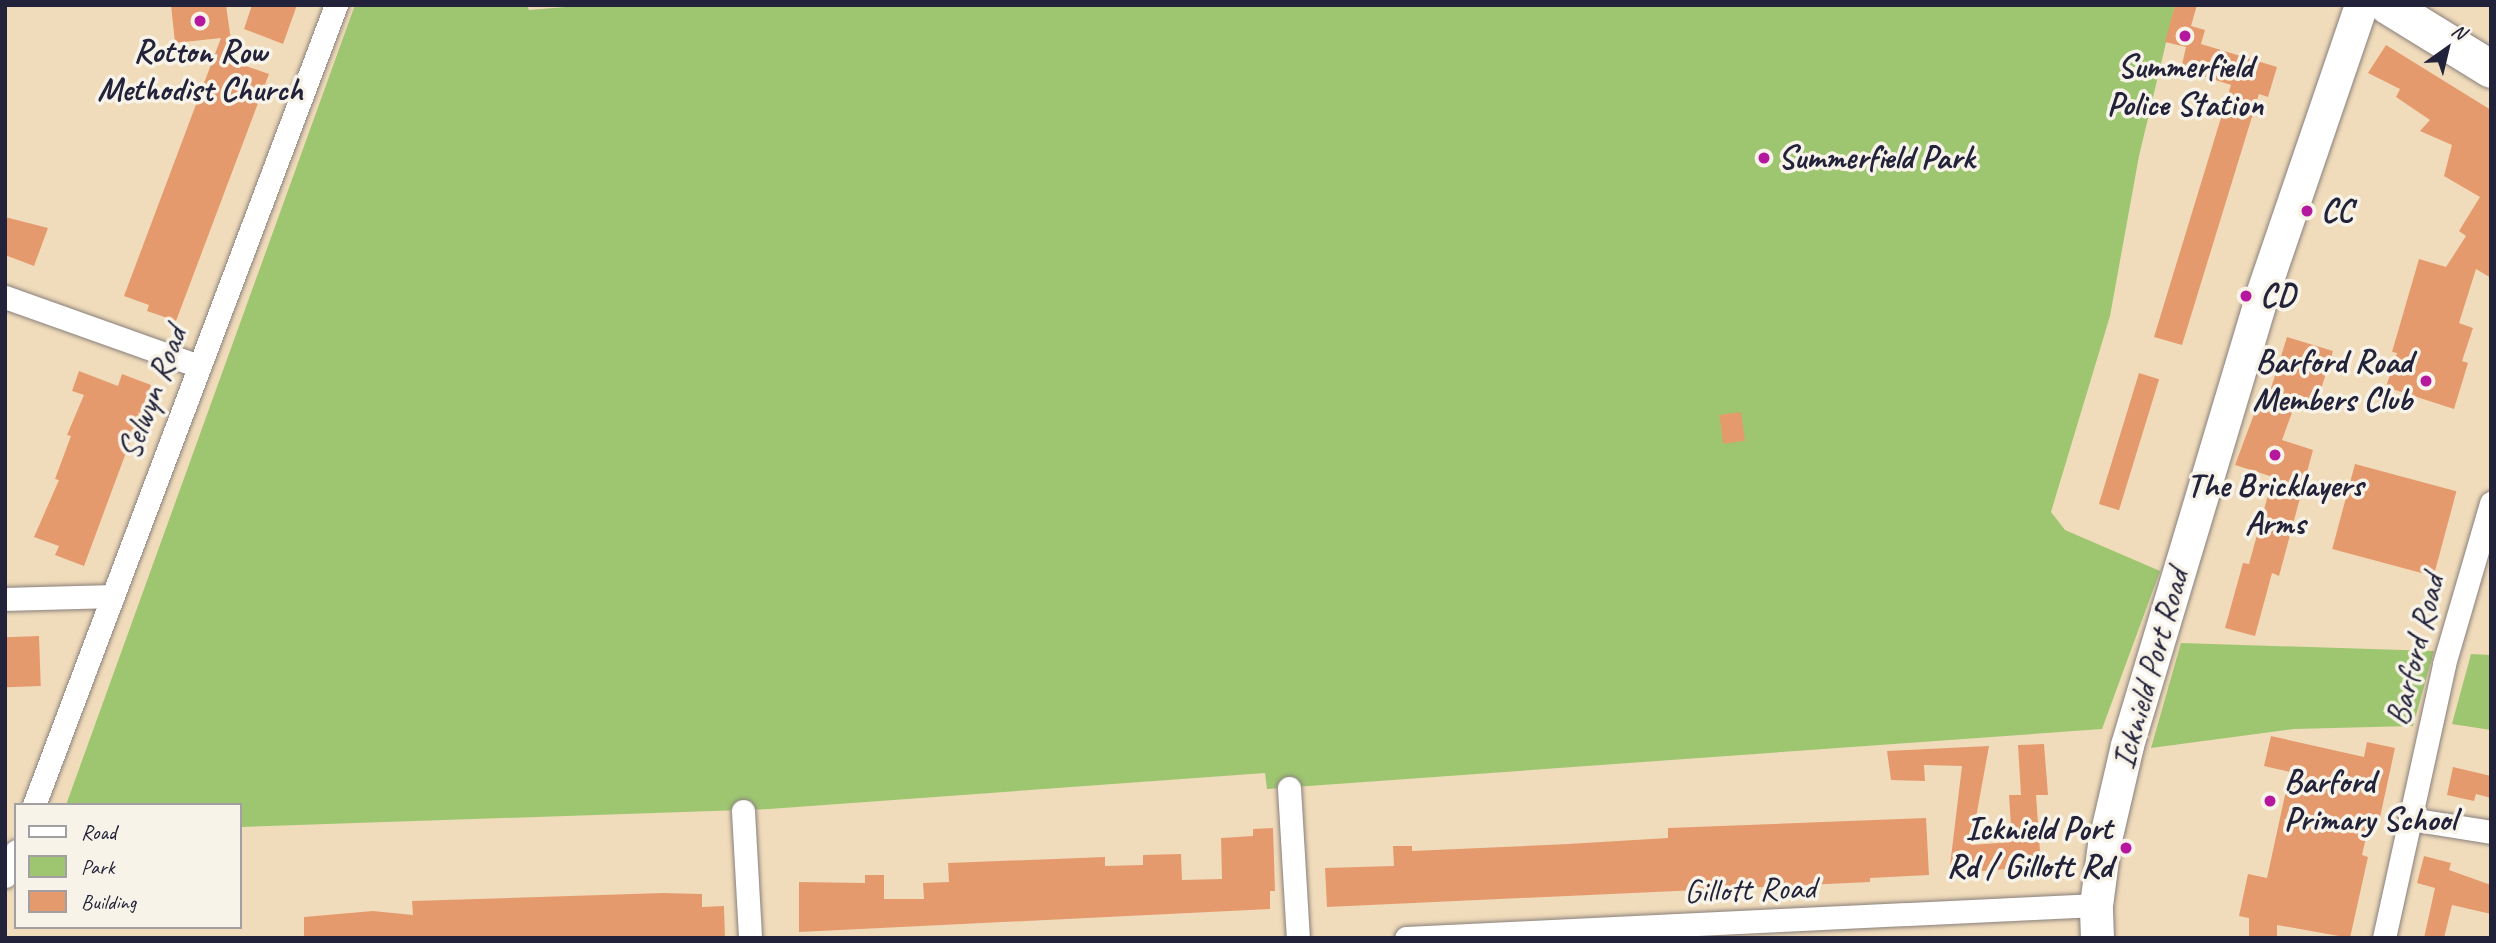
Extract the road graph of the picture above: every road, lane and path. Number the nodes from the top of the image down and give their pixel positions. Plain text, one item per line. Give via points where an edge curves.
1 (335, 5) edge
2 (2361, 5) edge
3 (2387, 5) edge
4 (2491, 69) edge
5 (5, 297) edge
6 (199, 366) junction
7 (2491, 503) edge
8 (113, 596) junction
9 (5, 599) edge
10 (1289, 788) dead end
11 (35, 803) edge
12 (743, 811) dead end
13 (2410, 819) junction
14 (2491, 832) edge
15 (14, 856) edge
16 (5, 876) edge
17 (2096, 905) junction
18 (1843, 929) edge
19 (750, 938) edge
20 (1297, 938) edge
21 (1406, 938) edge
22 (2097, 938) edge
23 (2384, 938) edge

1 - 6 street, Selwyn Road
2 - 17 main road, Icknield Port Road via 2261,297 2131,732 2111,805
3 - 4 main road
5 - 6 street
6 - 8 street, Selwyn Road
7 - 13 street, Barford Road via 2444,664
8 - 9 street
8 - 11 street, Selwyn Road
10 - 20 street
12 - 19 street
13 - 14 street
13 - 23 street, Barford Road
15 - 16 street
17 - 18 street, Gillott Road
17 - 22 main road, Icknield Port Road
18 - 21 street, Gillott Road

